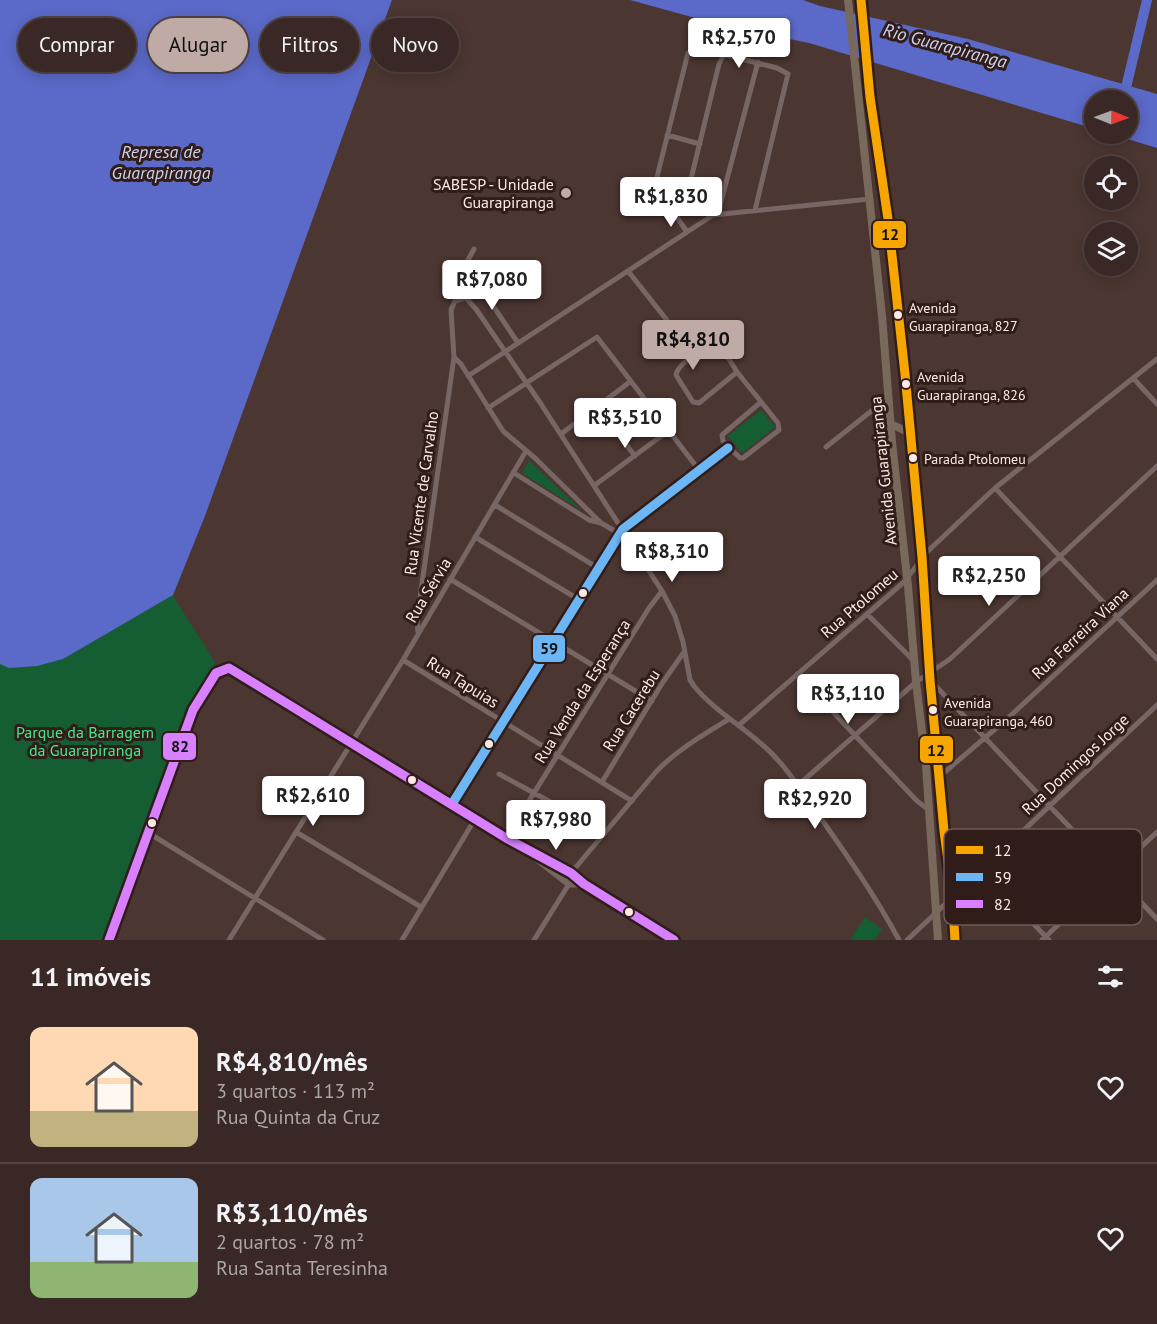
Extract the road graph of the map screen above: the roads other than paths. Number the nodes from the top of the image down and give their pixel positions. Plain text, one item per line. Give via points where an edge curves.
1 (849, 0) edge
2 (861, 0) edge
3 (688, 53) dead end
4 (758, 62) junction
5 (667, 135) junction
6 (700, 144) junction
7 (870, 199) junction
8 (755, 210) junction
9 (716, 214) junction
10 (888, 219) junction
11 (687, 232) junction
12 (474, 249) dead end
13 (628, 271) junction
14 (518, 343) junction
15 (505, 352) junction
16 (454, 357) junction
17 (692, 357) junction
18 (1157, 359) edge
19 (737, 372) junction
20 (468, 376) junction
21 (1133, 378) junction
22 (631, 381) junction
23 (526, 382) junction
24 (889, 397) junction
25 (761, 402) junction
26 (1157, 404) edge
27 (597, 407) junction
28 (488, 408) junction
29 (891, 424) junction
30 (668, 431) junction
31 (910, 433) junction
32 (561, 434) junction
33 (826, 447) dead end
34 (728, 448) junction
35 (526, 451) junction
36 (634, 456) junction
37 (1157, 466) edge
38 (699, 470) junction
39 (514, 473) junction
40 (595, 485) junction
41 (995, 489) junction
42 (495, 505) junction
43 (601, 524) junction
44 (622, 532) junction
45 (475, 537) junction
46 (922, 557) junction
47 (1060, 557) junction
48 (598, 568) junction
49 (450, 579) junction
50 (907, 579) junction
51 (1157, 580) edge
52 (662, 591) junction
53 (578, 599) junction
54 (867, 614) junction
55 (1117, 617) junction
56 (418, 633) junction
57 (552, 642) junction
58 (684, 652) junction
59 (1157, 659) edge
60 (403, 660) junction
61 (914, 661) junction
62 (797, 674) junction
63 (608, 675) junction
64 (930, 677) junction
65 (916, 682) junction
66 (652, 701) junction
67 (1157, 705) edge
68 (729, 719) junction
69 (503, 722) junction
70 (739, 725) junction
71 (855, 735) junction
72 (986, 738) junction
73 (352, 743) junction
74 (558, 755) junction
75 (499, 774) dead end
76 (939, 777) junction
77 (602, 782) junction
78 (797, 786) junction
79 (534, 793) junction
80 (632, 801) junction
81 (452, 804) junction
82 (1050, 806) junction
83 (929, 810) junction
84 (578, 817) dead end
85 (475, 819) junction
86 (1026, 829) edge
87 (1072, 829) edge
88 (944, 831) edge
89 (147, 832) junction
90 (296, 832) junction
91 (1157, 832) edge
92 (506, 838) junction
93 (1142, 846) edge
94 (533, 854) junction
95 (571, 873) junction
96 (569, 884) junction
97 (584, 884) junction
98 (255, 898) junction
99 (1142, 903) edge
100 (944, 905) edge
101 (421, 908) junction
102 (935, 913) junction
103 (1157, 919) edge
104 (953, 925) edge
105 (1033, 925) edge
106 (1060, 925) edge
107 (671, 939) edge
108 (1046, 939) edge
109 (109, 940) edge
110 (229, 940) edge
111 (323, 940) edge
112 (402, 940) edge
113 (534, 940) edge
114 (899, 940) edge
115 (907, 940) edge
116 (938, 940) edge
117 (954, 940) edge

1 - 7 main road, Avenida Guarapiranga
2 - 10 main road, Avenida Guarapiranga
3 - 5 street
4 - 6 street via 726,55 720,60
4 - 8 street via 788,74
4 - 9 street
5 - 6 street
5 - 11 street via 655,187
6 - 9 street via 692,181
7 - 8 street
7 - 10 main road via 879,200
7 - 24 main road, Avenida Guarapiranga
8 - 9 street
9 - 11 street
10 - 31 main road, Avenida Guarapiranga
11 - 13 street
12 - 14 street via 468,260 469,270
13 - 14 street
13 - 17 street
14 - 15 street
15 - 16 street, Rua Vicente de Carvalho via 471,302 464,298 452,305
15 - 20 street
15 - 23 street
16 - 20 street
16 - 56 street, Rua Vicente de Carvalho
17 - 19 street via 713,343
17 - 19 street via 677,369 676,375 693,402 699,403
18 - 21 street, Rua Ptolomeu
19 - 25 street
20 - 28 street
21 - 26 street
21 - 41 street, Rua Ptolomeu
22 - 23 street via 598,337
22 - 27 street
22 - 30 street
23 - 28 street
23 - 32 street
24 - 29 main road, Avenida Guarapiranga
24 - 33 street
25 - 34 street via 723,433
25 - 34 street via 780,426 779,430 743,458
27 - 32 street
27 - 36 street
28 - 35 street via 503,431
29 - 31 main road
29 - 50 main road, Avenida Guarapiranga
30 - 36 street
30 - 38 street
31 - 46 main road, Avenida Guarapiranga
32 - 40 street
34 - 38 street
35 - 39 street, Rua Sérvia
35 - 43 street
36 - 40 street
37 - 47 street
38 - 44 street
39 - 42 street, Rua Sérvia
39 - 43 street via 588,520
40 - 44 street
41 - 46 street, Rua Ptolomeu
41 - 47 street
42 - 45 street, Rua Sérvia
42 - 48 street
43 - 44 street
44 - 48 street
44 - 52 street
45 - 49 street, Rua Sérvia
45 - 53 street
46 - 50 street, Rua Ptolomeu
46 - 64 main road, Avenida Guarapiranga
47 - 55 street
47 - 64 street
48 - 53 street
49 - 56 street, Rua Sérvia
49 - 57 street
50 - 54 street, Rua Ptolomeu
50 - 61 main road, Avenida Guarapiranga
51 - 55 street, Rua Ferreira Viana
52 - 58 street via 675,616
52 - 63 street, Rua Venda da Esperança
53 - 57 street
54 - 61 street
54 - 62 street, Rua Ptolomeu
55 - 59 street
55 - 72 street, Rua Ferreira Viana
56 - 60 street, Rua Sérvia
57 - 63 street
57 - 69 street
58 - 66 street, Rua Cacerebu
58 - 68 street via 694,686
60 - 69 street, Rua Tapuias
60 - 73 street, Rua Sérvia
61 - 65 main road, Avenida Guarapiranga
62 - 70 street, Rua Ptolomeu
62 - 71 street
63 - 66 street
63 - 74 street, Rua Venda da Esperança
64 - 65 street
64 - 72 street
64 - 76 main road, Avenida Guarapiranga
65 - 71 street
65 - 83 main road, Avenida Guarapiranga
66 - 77 street, Rua Cacerebu
67 - 82 street, Rua Domingos Jorge
68 - 70 street
68 - 80 street via 663,765
69 - 74 street, Rua Tapuias
69 - 81 street
70 - 78 street via 775,757
71 - 78 street
71 - 83 street
72 - 76 street, Rua Ferreira Viana
72 - 82 street
73 - 81 street
73 - 89 street via 224,668 204,689 193,710
73 - 90 street, Rua Sérvia
74 - 77 street, Rua Tapuias
74 - 79 street, Rua Venda da Esperança
75 - 79 street
76 - 88 main road, Avenida Guarapiranga
77 - 80 street, Rua Tapuias
78 - 114 street via 877,901
79 - 84 street
79 - 92 street, Rua Venda da Esperança
80 - 95 street
81 - 85 street
82 - 86 street, Rua Domingos Jorge
82 - 87 street
83 - 102 main road, Avenida Guarapiranga
85 - 92 street
85 - 101 street
89 - 98 street
89 - 109 street
90 - 98 street, Rua Sérvia
90 - 101 street
91 - 93 street
92 - 94 street
94 - 95 street
94 - 96 street
95 - 96 street
95 - 97 street
96 - 97 street
96 - 113 street
97 - 107 street
98 - 110 street, Rua Sérvia
98 - 111 street
99 - 103 street
100 - 102 street, Rua Domingos Jorge
101 - 112 street
102 - 115 street, Rua Domingos Jorge
102 - 116 main road, Avenida Guarapiranga
104 - 117 main road, Avenida Guarapiranga
105 - 108 street
106 - 108 street

